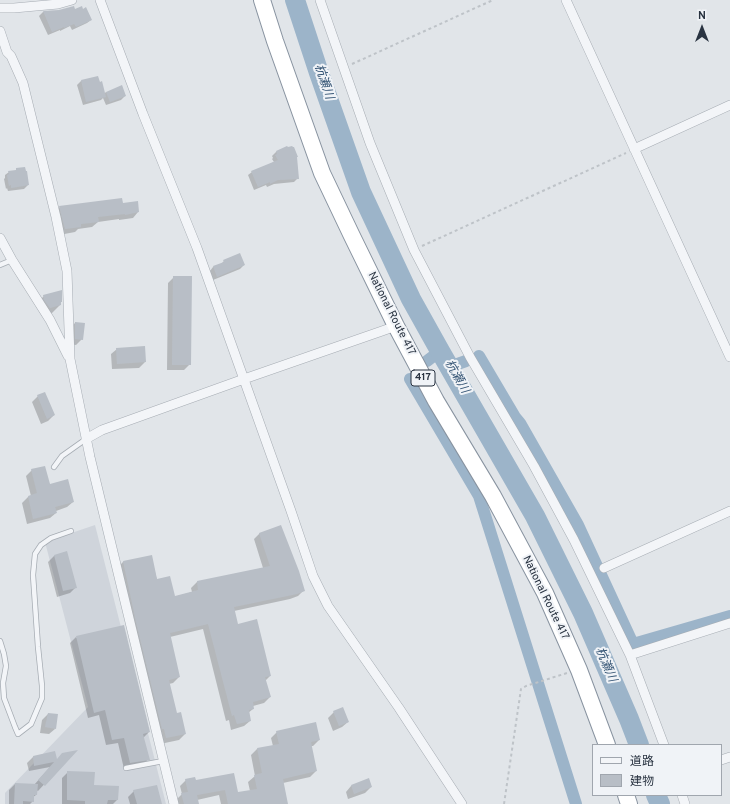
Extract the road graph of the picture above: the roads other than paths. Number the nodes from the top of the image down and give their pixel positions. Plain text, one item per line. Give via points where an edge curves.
1 (72, 0) edge
2 (100, 0) edge
3 (262, 0) edge
4 (320, 0) edge
5 (566, 0) edge
6 (0, 8) edge
7 (0, 31) edge
8 (730, 105) edge
9 (634, 149) junction
10 (0, 238) edge
11 (12, 260) junction
12 (0, 265) edge
13 (396, 326) junction
14 (730, 357) edge
15 (70, 358) junction
16 (244, 379) junction
17 (86, 439) junction
18 (54, 467) dead end
19 (730, 511) edge
20 (71, 531) dead end
21 (604, 568) dead end
22 (730, 623) edge
23 (0, 641) edge
24 (630, 655) junction
25 (607, 744) edge
26 (664, 744) edge
27 (163, 761) junction
28 (126, 768) dead end
29 (174, 804) edge
30 (462, 804) edge

1 - 6 street via 58,4
2 - 16 street via 197,248
3 - 13 highway, National Route 417 / 417 via 322,173
4 - 24 street via 370,143 414,250 470,357 574,540
5 - 9 street
7 - 15 street via 7,52 23,83 56,217 67,271
8 - 9 street
9 - 14 street
10 - 11 street
11 - 12 lane
11 - 15 street via 50,320
13 - 16 street
13 - 25 highway, National Route 417 / 417 via 436,401 494,496 545,593 579,670
15 - 17 street
16 - 17 street via 102,430
16 - 30 street via 313,576 328,606
17 - 18 lane via 62,456
17 - 27 street
19 - 21 street
20 - 23 lane via 51,538 41,545 35,554 33,575 42,698 31,724 18,734 4,698 6,666
22 - 24 street
24 - 26 street
27 - 28 lane
27 - 29 street

